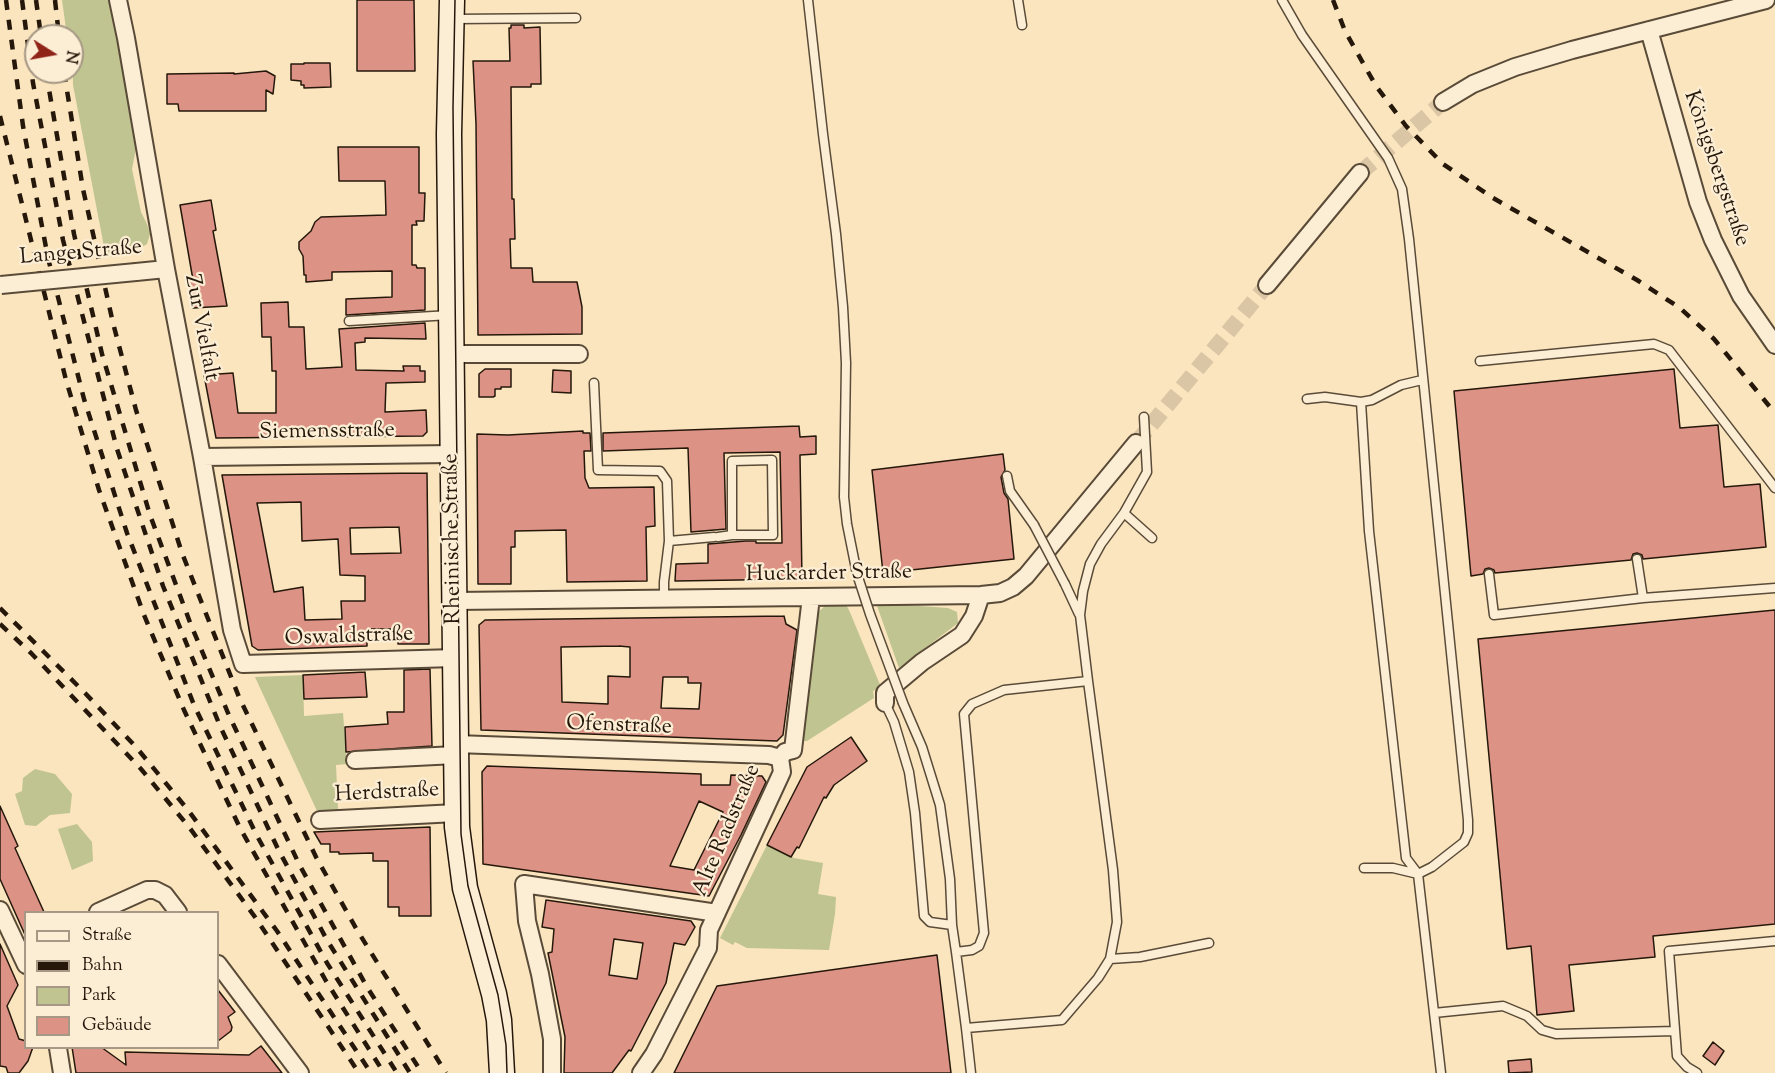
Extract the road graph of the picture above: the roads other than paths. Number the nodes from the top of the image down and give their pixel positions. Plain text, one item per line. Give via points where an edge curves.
1 (118, 0) edge
2 (808, 0) edge
3 (1018, 0) edge
4 (1282, 0) edge
5 (1766, 0) edge
6 (1731, 4) edge
7 (452, 10) edge
8 (576, 18) dead end
9 (1022, 25) dead end
10 (1649, 30) junction
11 (1443, 102) tunnel mouth
12 (1360, 172) tunnel mouth
13 (166, 269) junction
14 (0, 285) edge
15 (1266, 285) tunnel mouth
16 (451, 315) junction
17 (349, 321) dead end
18 (1775, 345) edge
19 (451, 354) junction
20 (579, 354) dead end
21 (1480, 361) dead end
22 (1422, 380) junction
23 (594, 383) dead end
24 (1307, 399) dead end
25 (1361, 402) junction
26 (1144, 417) dead end
27 (1136, 443) tunnel mouth
28 (452, 454) junction
29 (202, 457) junction
30 (1007, 476) dead end
31 (1775, 488) edge
32 (1124, 513) junction
33 (732, 535) junction
34 (1152, 538) dead end
35 (669, 541) junction
36 (1637, 560) dead end
37 (1489, 574) dead end
38 (1775, 588) edge
39 (981, 595) junction
40 (812, 597) junction
41 (1643, 598) junction
42 (664, 599) junction
43 (455, 601) junction
44 (1080, 615) junction
45 (455, 658) junction
46 (243, 664) joint
47 (1088, 681) junction
48 (885, 703) joint
49 (456, 749) junction
50 (780, 758) junction
51 (355, 760) dead end
52 (456, 813) junction
53 (320, 820) dead end
54 (1364, 868) dead end
55 (1418, 874) junction
56 (0, 910) edge
57 (100, 911) edge
58 (177, 911) edge
59 (717, 913) junction
60 (952, 925) junction
61 (1775, 941) edge
62 (1209, 943) dead end
63 (956, 952) junction
64 (23, 954) edge
65 (1110, 958) junction
66 (219, 965) edge
67 (1434, 1013) junction
68 (966, 1028) junction
69 (1675, 1031) junction
70 (58, 1049) edge
71 (62, 1073) edge
72 (300, 1073) edge
73 (502, 1073) edge
74 (552, 1073) edge
75 (641, 1073) edge
76 (971, 1073) edge
77 (1440, 1073) edge
78 (1697, 1073) edge

1 - 13 street, Zur Vielfalt
2 - 60 lane, bridge via 843,307 844,497 849,536 870,614 922,747 940,805
3 - 9 lane
4 - 22 lane via 1388,158 1399,181 1406,209
5 - 6 street
6 - 10 street
7 - 8 lane
7 - 16 main road, Rheinische Straße
10 - 11 street via 1515,67 1473,84
10 - 18 street, Königsbergstraße via 1698,202 1713,240 1741,296
12 - 15 street
13 - 14 street, Lange Straße, bridge
13 - 29 street, Zur Vielfalt
16 - 17 lane
16 - 19 main road, Rheinische Straße
19 - 20 street
19 - 28 main road, Rheinische Straße
21 - 31 lane via 1654,344 1669,350
22 - 25 lane
22 - 55 lane via 1468,833 1464,842 1444,859
23 - 35 lane via 598,470 660,471 667,481
24 - 25 lane
25 - 55 lane via 1369,531 1406,858
26 - 32 lane via 1147,472
27 - 39 street, Huckarder Straße via 1026,576 1000,593
28 - 29 street, Siemensstraße
28 - 43 main road, Rheinische Straße
29 - 46 street, Zur Vielfalt via 232,630
30 - 44 lane, bridge via 1010,491 1034,525
32 - 34 lane
32 - 44 lane via 1090,564
33 - 33 lane via 732,461 772,460 773,535
33 - 35 lane
35 - 42 lane
36 - 41 lane
37 - 41 lane via 1494,615
38 - 41 lane
39 - 40 street, Huckarder Straße
39 - 48 street via 962,635 885,693
40 - 42 street, Huckarder Straße
40 - 50 street, Alte Radstraße via 794,750
42 - 43 street, Huckarder Straße
43 - 45 main road, Rheinische Straße
44 - 47 lane
45 - 46 street, Oswaldstraße
45 - 49 main road, Rheinische Straße
47 - 63 lane via 1004,690 972,704 964,714 984,933 979,946
47 - 65 lane via 1113,870 1116,922
48 - 60 lane via 909,772 924,916 930,922
49 - 50 street, Ofenstraße
49 - 51 street, Ofenstraße
49 - 52 main road, Rheinische Straße
50 - 59 street, Alte Radstraße via 782,772
52 - 53 street, Herdstraße
52 - 73 main road, Rheinische Straße via 465,888 499,1020
54 - 55 lane via 1393,868
55 - 67 lane
56 - 64 street
57 - 58 street via 147,890 165,895
59 - 74 street via 524,884 526,921 552,1039
59 - 75 street, Alte Radstraße via 708,930 708,948
60 - 63 lane
61 - 69 lane via 1669,951
62 - 65 lane via 1140,957
63 - 68 lane
65 - 68 lane via 1062,1020
66 - 72 street
67 - 69 lane via 1503,1006 1527,1016 1542,1030 1556,1034
67 - 77 lane
68 - 76 lane
69 - 78 lane via 1677,1056
70 - 71 street

